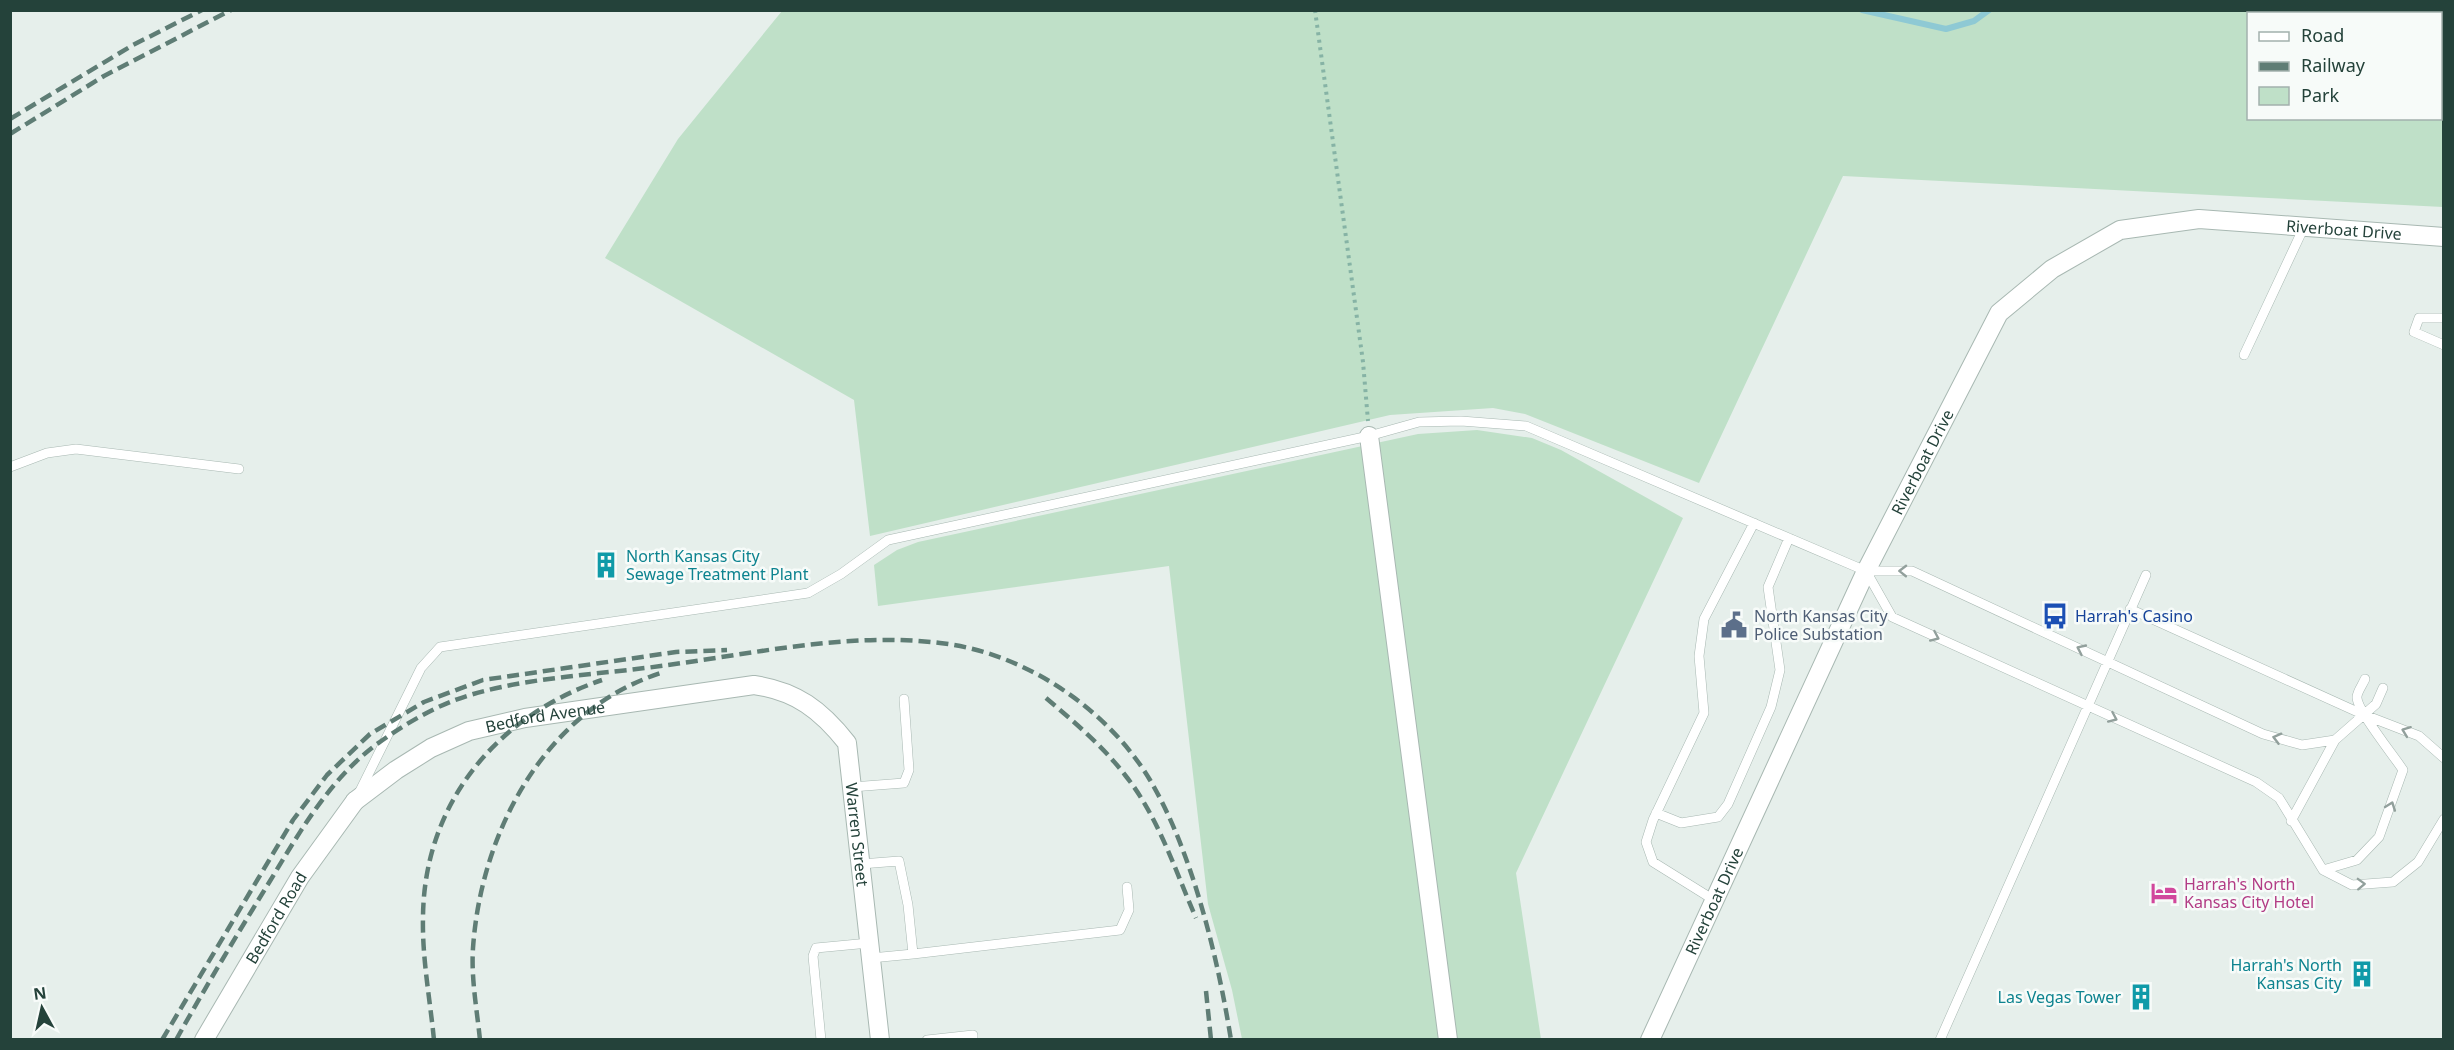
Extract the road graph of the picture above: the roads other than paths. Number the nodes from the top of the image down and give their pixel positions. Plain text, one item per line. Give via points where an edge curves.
1 (2304, 227) junction
2 (2444, 237) edge
3 (2444, 318) edge
4 (2444, 345) edge
5 (2244, 356) dead end
6 (1369, 436) junction
7 (10, 467) edge
8 (239, 469) dead end
9 (1754, 523) junction
10 (1789, 538) junction
11 (1866, 571) junction
12 (2146, 575) dead end
13 (2130, 609) junction
14 (2107, 661) junction
15 (2365, 679) dead end
16 (754, 685) joint
17 (2383, 688) dead end
18 (904, 699) dead end
19 (2088, 706) junction
20 (2362, 714) junction
21 (2335, 740) junction
22 (2444, 758) edge
23 (852, 787) junction
24 (355, 801) junction
25 (1656, 813) junction
26 (2444, 819) edge
27 (2291, 821) junction
28 (861, 864) junction
29 (2323, 870) junction
30 (1126, 887) dead end
31 (1714, 900) junction
32 (870, 951) junction
33 (913, 954) junction
34 (204, 1040) edge
35 (821, 1040) edge
36 (880, 1040) edge
37 (927, 1040) edge
38 (973, 1040) edge
39 (1448, 1040) edge
40 (1650, 1040) edge
41 (1940, 1040) edge

1 - 2 street, Riverboat Drive
1 - 5 lane
1 - 11 street, Riverboat Drive via 2199,219 2120,230 2052,269 1999,313
3 - 4 lane via 2419,318 2414,332
6 - 9 lane via 1419,422 1461,420 1526,426
6 - 24 lane via 888,540 808,593 440,647 421,668
6 - 39 street
7 - 8 lane via 47,453 76,449
9 - 10 lane
9 - 25 lane via 1704,619 1699,656 1704,713
10 - 11 lane
10 - 25 lane via 1768,587 1780,670 1771,707 1728,804 1718,817 1681,823
14 -> 11 lane via 1912,571
11 -> 19 lane via 1892,617
11 - 31 street, Riverboat Drive
12 - 13 lane
13 - 14 lane
13 - 20 lane
14 - 19 lane
21 -> 14 lane via 2302,745 2263,735
15 - 20 lane via 2357,697
16 - 23 street, Warren Street via 797,696 831,722 848,743
16 - 24 street, Bedford Avenue via 525,718 469,731 431,748
17 - 20 lane via 2376,704
18 - 23 lane via 909,770 904,783
19 -> 27 lane via 2256,782 2279,798
19 - 41 lane
20 - 21 lane
22 -> 20 lane via 2419,736
29 -> 20 lane via 2357,860 2379,837 2403,771 2388,745
21 - 27 lane
23 - 28 street, Warren Street
24 - 34 street, Bedford Road via 300,877
25 - 31 lane via 1646,842 1653,862
29 -> 26 lane via 2352,885 2393,882 2418,862
27 - 29 lane
28 - 32 street, Warren Street
28 - 33 lane via 899,861
30 - 33 lane via 1129,910 1120,930
31 - 40 street, Riverboat Drive
32 - 33 lane
32 - 35 lane via 816,948 813,956
32 - 36 street, Warren Street
37 - 38 lane via 973,1035

